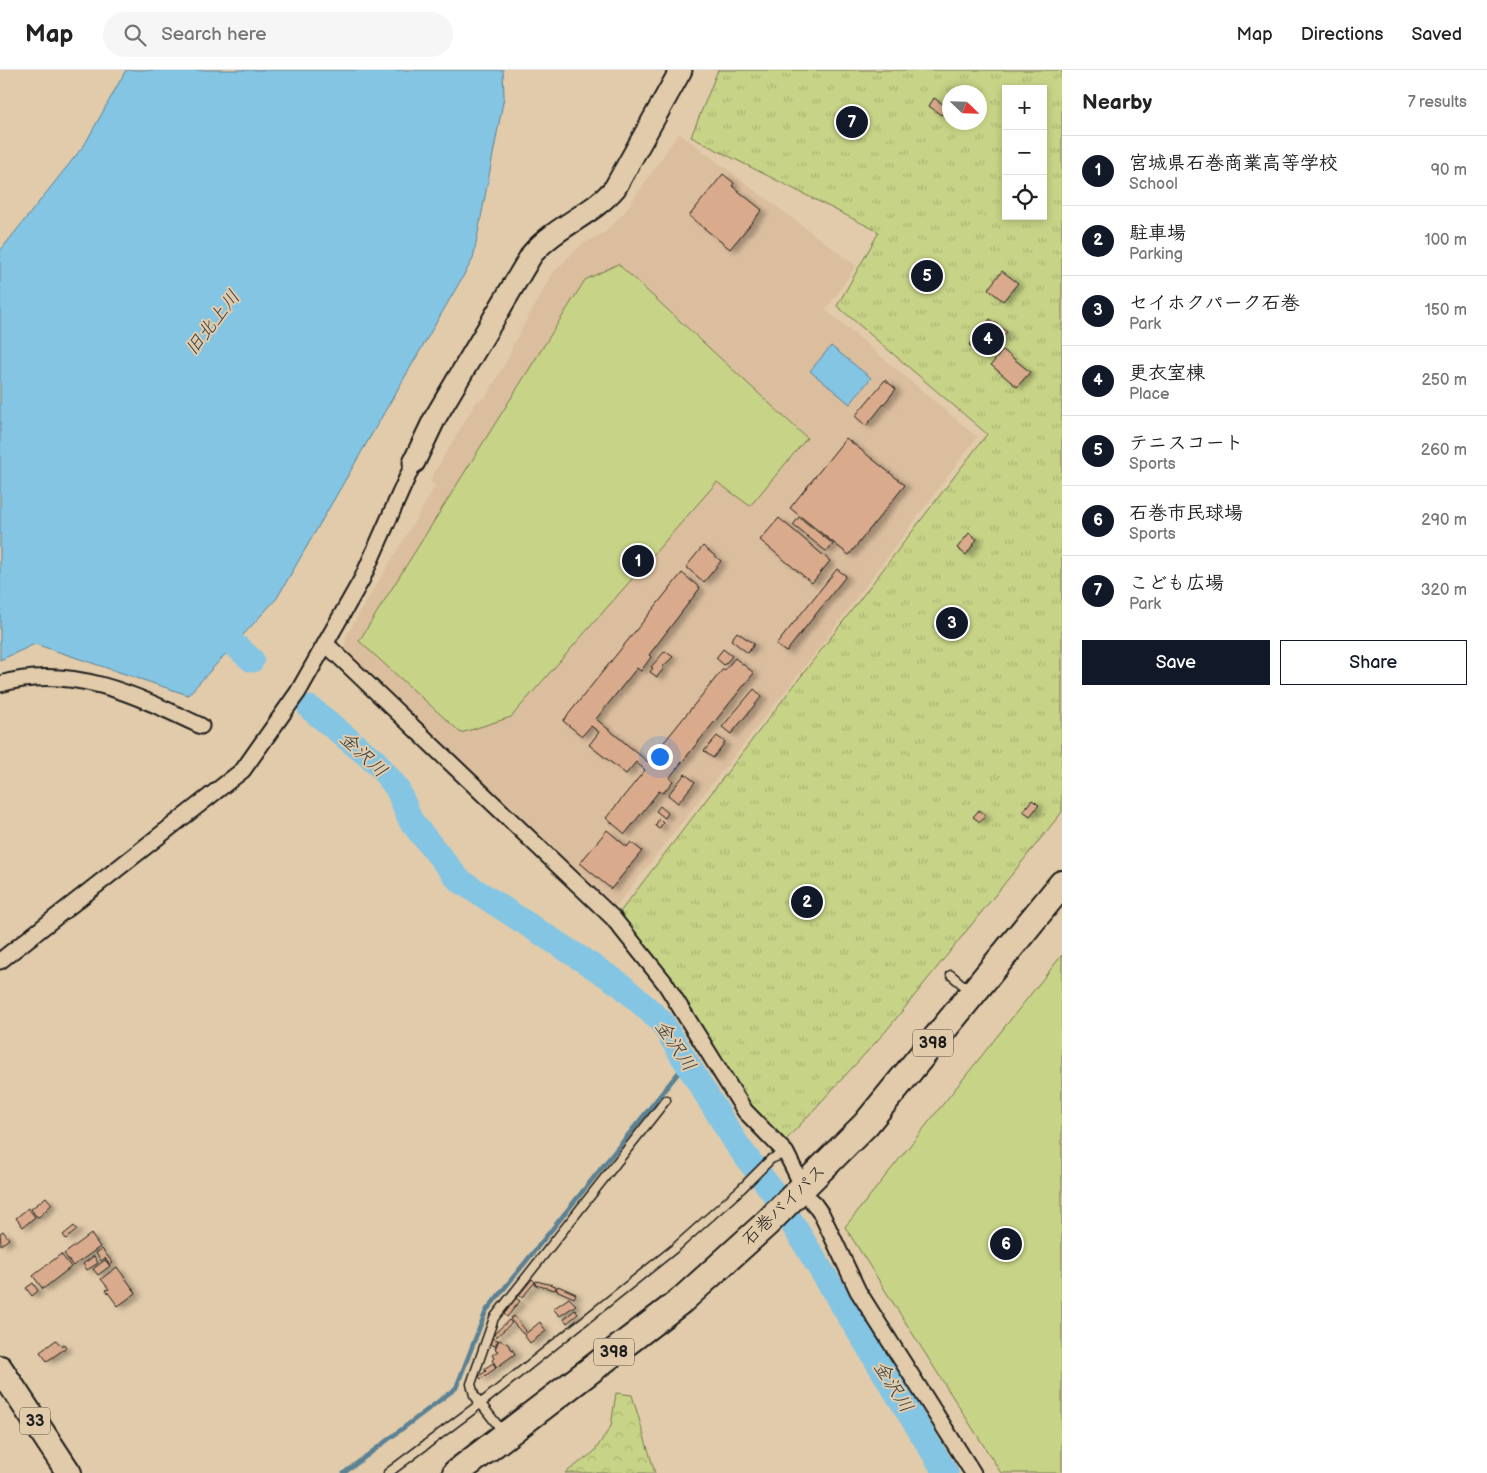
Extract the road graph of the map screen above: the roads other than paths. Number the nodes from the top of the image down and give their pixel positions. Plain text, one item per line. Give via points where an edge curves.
1 (681, 70) edge
2 (414, 462) joint
3 (326, 644) junction
4 (0, 684) edge
5 (201, 726) dead end
6 (1062, 884) edge
7 (0, 960) edge
8 (951, 975) dead end
9 (974, 994) junction
10 (666, 1100) dead end
11 (786, 1153) junction
12 (803, 1194) junction
13 (0, 1368) edge
14 (480, 1404) junction
15 (506, 1436) junction
16 (69, 1473) edge
17 (388, 1473) edge
18 (456, 1473) edge
19 (973, 1473) edge

1 - 2 street via 615,188 600,203 548,237 532,254 435,418
2 - 3 street via 362,579
3 - 7 street via 298,692 243,770
3 - 11 street via 613,918 666,983 745,1111
4 - 5 street via 37,678 80,680 144,698
6 - 9 highway, 石巻バイパス / 398
8 - 9 lane
9 - 12 highway, 石巻バイパス / 398
10 - 14 lane via 494,1318 471,1384
11 - 12 street
11 - 14 lane via 771,1159 675,1248
12 - 15 highway, 石巻バイパス / 398 via 682,1300
12 - 19 street via 822,1214 858,1290
13 - 16 main road, 33
14 - 15 lane
14 - 17 lane
15 - 18 highway, 石巻バイパス / 398

